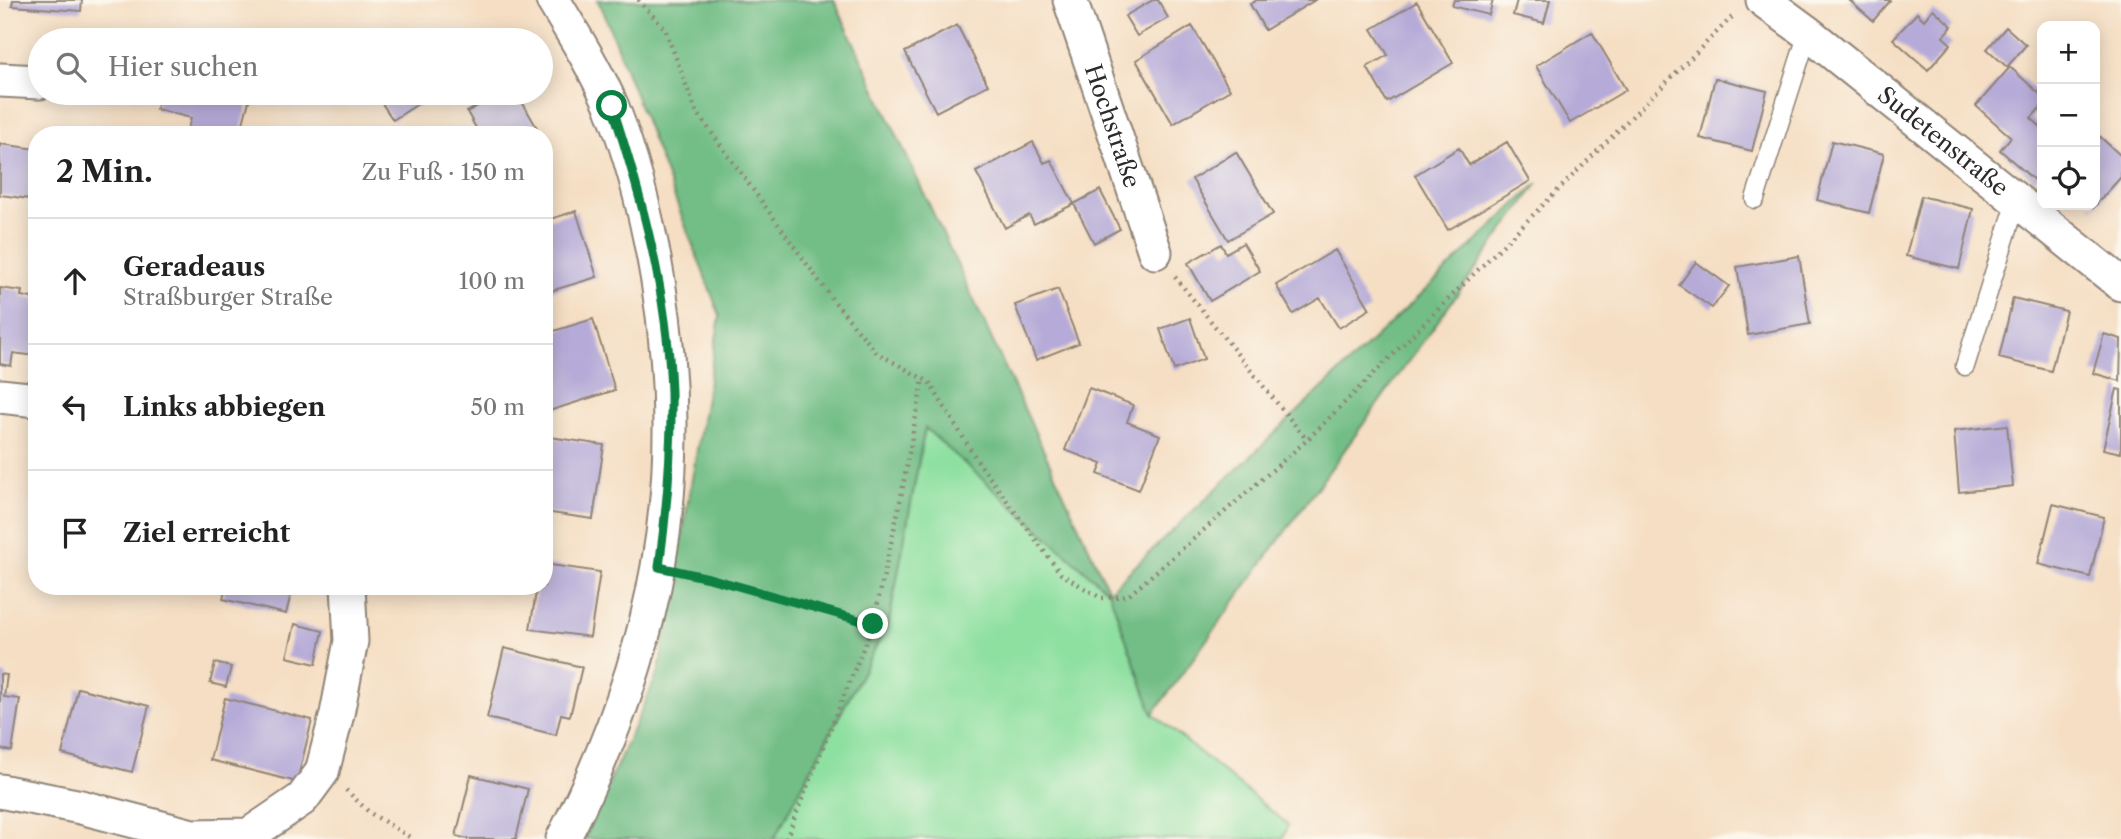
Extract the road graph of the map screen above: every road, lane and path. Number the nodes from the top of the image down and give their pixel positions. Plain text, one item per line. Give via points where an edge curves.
1 (553, 0) edge
2 (638, 0) edge
3 (1070, 0) edge
4 (1751, 5) edge
5 (1808, 33) junction
6 (0, 80) edge
7 (28, 81) edge
8 (1755, 200) dead end
9 (2017, 200) junction
10 (1155, 252) joint
11 (2121, 284) edge
12 (1965, 366) dead end
13 (923, 379) junction
14 (0, 396) edge
15 (28, 399) edge
16 (1307, 440) junction
17 (659, 567) junction
18 (348, 595) edge
19 (873, 624) junction
20 (322, 772) junction
21 (0, 791) edge
22 (250, 837) edge
23 (413, 839) edge
24 (563, 839) edge
25 (786, 839) edge

1 - 17 street via 612,106 652,246 671,390 666,517
2 - 13 path via 665,29 696,111 832,300 877,353
3 - 10 street, Hochstraße
4 - 5 street, Sudetenstraße
4 - 16 path
5 - 8 lane
5 - 9 street, Sudetenstraße
6 - 7 street
9 - 11 street, Sudetenstraße
9 - 12 lane
10 - 16 path
13 - 16 path via 1061,574 1101,598 1128,596
13 - 19 path
14 - 15 street
17 - 19 path
17 - 24 street via 614,729
18 - 20 street via 351,642
19 - 25 path
20 - 22 street via 302,799
20 - 23 path via 370,813
21 - 22 street via 192,836

